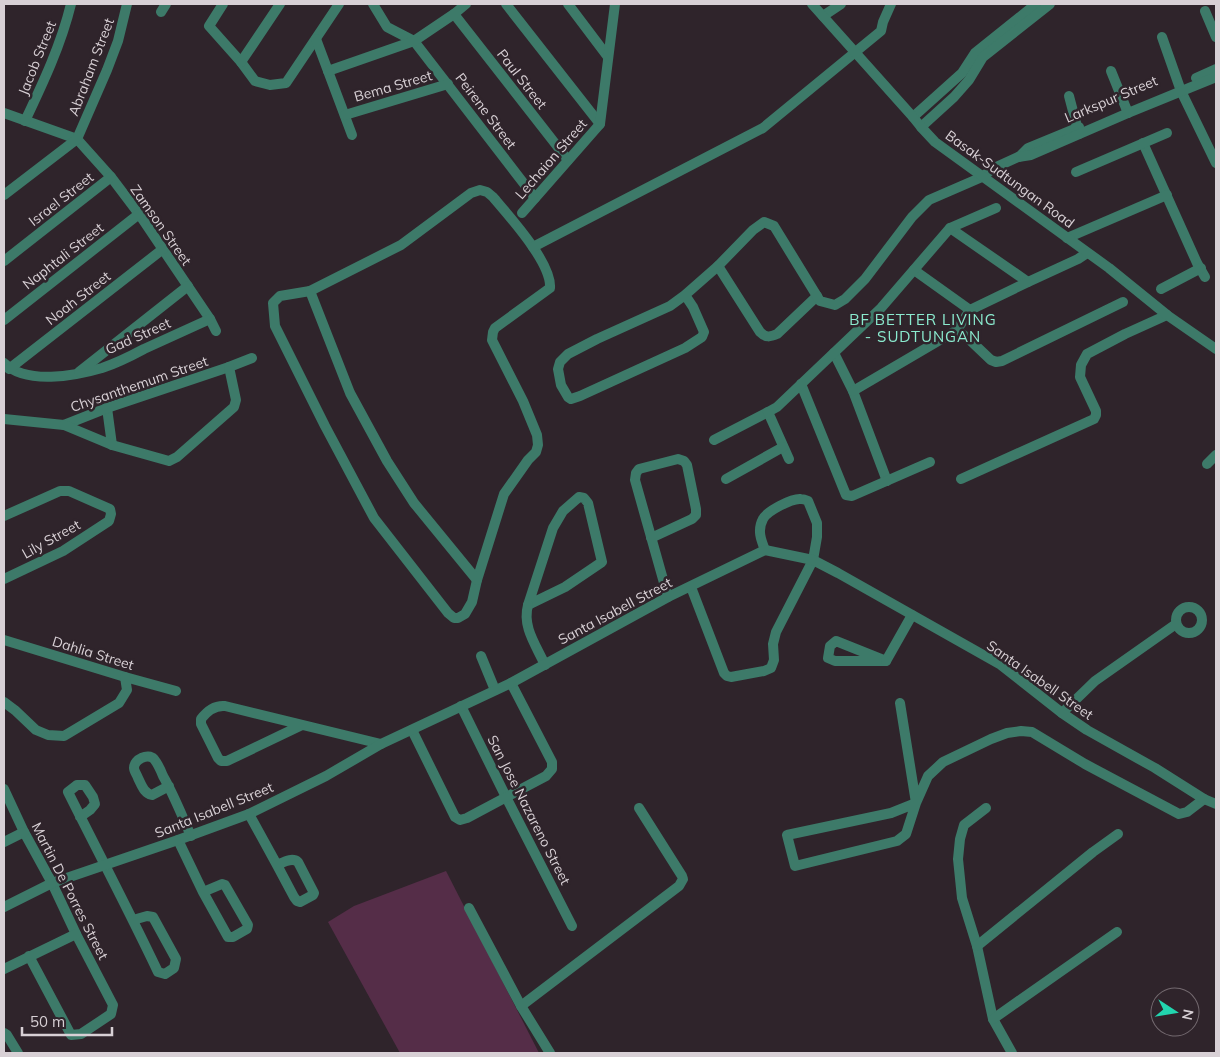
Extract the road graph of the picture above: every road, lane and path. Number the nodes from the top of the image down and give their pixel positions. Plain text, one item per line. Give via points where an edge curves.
1 (71, 4) edge
2 (127, 4) edge
3 (223, 4) edge
4 (280, 4) edge
5 (339, 4) edge
6 (372, 4) edge
7 (466, 4) edge
8 (506, 4) edge
9 (568, 4) edge
10 (615, 4) edge
11 (812, 4) edge
12 (841, 4) edge
13 (891, 4) edge
14 (1042, 5) edge
15 (1205, 10) dead end
16 (454, 14) junction
17 (823, 16) junction
18 (1162, 37) dead end
19 (1216, 37) edge
20 (316, 39) junction
21 (414, 41) junction
22 (855, 52) junction
23 (608, 56) junction
24 (241, 62) junction
25 (1216, 69) edge
26 (328, 71) junction
27 (1112, 71) dead end
28 (966, 76) junction
29 (1216, 77) edge
30 (448, 84) junction
31 (1180, 88) junction
32 (1069, 96) dead end
33 (1127, 110) junction
34 (4, 113) edge
35 (344, 114) junction
36 (913, 117) junction
37 (25, 121) junction
38 (600, 124) junction
39 (921, 127) junction
40 (1078, 131) junction
41 (1167, 133) dead end
42 (352, 135) dead end
43 (77, 139) junction
44 (1143, 143) junction
45 (568, 160) junction
46 (1216, 163) edge
47 (1076, 172) dead end
48 (111, 177) junction
49 (982, 177) junction
50 (4, 195) edge
51 (1167, 195) junction
52 (535, 198) junction
53 (996, 208) dead end
54 (522, 213) dead end
55 (139, 214) junction
56 (950, 228) junction
57 (1067, 238) junction
58 (533, 246) junction
59 (163, 249) junction
60 (1087, 253) junction
61 (4, 261) edge
62 (718, 266) junction
63 (914, 270) junction
64 (1028, 282) junction
65 (188, 286) junction
66 (1161, 290) dead end
67 (310, 291) junction
68 (685, 295) junction
69 (817, 296) junction
70 (1123, 302) dead end
71 (970, 310) junction
72 (1167, 315) junction
73 (210, 319) junction
74 (4, 320) edge
75 (957, 330) junction
76 (216, 331) dead end
77 (1216, 349) edge
78 (834, 353) junction
79 (252, 358) dead end
80 (6, 366) edge
81 (229, 367) junction
82 (76, 374) junction
83 (801, 384) junction
84 (853, 391) junction
85 (107, 408) junction
86 (768, 412) junction
87 (4, 419) edge
88 (64, 425) junction
89 (714, 440) dead end
90 (112, 445) junction
91 (783, 446) junction
92 (1216, 455) edge
93 (789, 459) dead end
94 (930, 462) dead end
95 (1207, 464) dead end
96 (961, 478) dead end
97 (726, 479) dead end
98 (887, 481) junction
99 (4, 516) edge
100 (651, 538) junction
101 (766, 550) junction
102 (813, 560) junction
103 (4, 579) edge
104 (477, 580) junction
105 (691, 587) junction
106 (668, 597) junction
107 (528, 605) junction
108 (912, 615) junction
109 (1176, 624) dead end
110 (4, 640) edge
111 (481, 656) dead end
112 (886, 662) junction
113 (545, 665) junction
114 (125, 677) junction
115 (511, 683) junction
116 (495, 690) junction
117 (176, 691) dead end
118 (4, 702) edge
119 (900, 702) dead end
120 (461, 706) junction
121 (1062, 713) junction
122 (302, 725) junction
123 (412, 730) junction
124 (381, 744) junction
125 (169, 786) dead end
126 (4, 789) edge
127 (506, 797) junction
128 (1204, 799) junction
129 (916, 803) junction
130 (1216, 804) edge
131 (639, 808) dead end
132 (986, 808) dead end
133 (249, 814) junction
134 (80, 816) dead end
135 (24, 832) junction
136 (1118, 834) dead end
137 (191, 836) junction
138 (178, 840) junction
139 (4, 842) edge
140 (277, 865) dead end
141 (104, 866) junction
142 (52, 883) junction
143 (202, 892) junction
144 (4, 907) edge
145 (469, 908) dead end
146 (133, 920) junction
147 (572, 926) dead end
148 (1117, 932) dead end
149 (76, 934) junction
150 (977, 946) junction
151 (29, 956) junction
152 (4, 969) edge
153 (521, 1006) junction
154 (993, 1019) junction
155 (4, 1033) edge
156 (18, 1053) edge
157 (550, 1053) edge
158 (1012, 1053) edge

1 - 37 street, Jacob Street via 54,57
2 - 43 street, Abraham Street via 118,41
3 - 24 street via 209,26
4 - 24 street
5 - 20 street
6 - 21 street via 387,27
7 - 16 street
8 - 38 street
9 - 23 street
10 - 23 street, Lechaion Street
11 - 17 street, Basak-Sudtungan Road
12 - 17 street
13 - 22 street via 881,31
14 - 28 street via 975,53
15 - 19 street
16 - 21 street
16 - 45 street, Paul Street
17 - 22 street, Basak-Sudtungan Road
18 - 31 street
20 - 24 street via 286,82 270,85 255,81
20 - 26 street, Bema Street
21 - 26 street
21 - 30 street, Peirene Street
22 - 36 street, Basak-Sudtungan Road
22 - 58 street via 762,128
23 - 38 street, Lechaion Street
25 - 31 street, Larkspur Street
26 - 35 street, Bema Street
27 - 33 street
28 - 36 street
28 - 39 street via 954,98
29 - 31 street, Larkspur Street
30 - 35 street, Bema Street
30 - 52 street, Peirene Street
31 - 33 street, Larkspur Street
31 - 46 street
32 - 40 street
33 - 40 street, Larkspur Street
34 - 37 street
35 - 42 street, Bema Street
36 - 39 street, Basak-Sudtungan Road
37 - 43 street
38 - 45 street, Lechaion Street
39 - 49 street, Basak-Sudtungan Road via 935,142
40 - 49 street, Larkspur Street via 1028,148
41 - 44 street
43 - 48 street, Zamson Street
43 - 50 street
44 - 47 street
44 - 51 street
45 - 52 street, Lechaion Street
48 - 55 street, Zamson Street
48 - 61 street, Israel Street
49 - 57 street, Basak-Sudtungan Road
49 - 69 street, Larkspur Street via 929,200 845,299 835,305 820,301
51 - 57 street
51 - 66 street via 1203,273
52 - 54 street, Lechaion Street
53 - 56 street
55 - 59 street, Zamson Street
55 - 74 street, Naphtali Street
56 - 63 street
56 - 64 street
57 - 60 street, Basak-Sudtungan Road
58 - 67 street via 493,197 480,190 471,193 401,244
58 - 104 street via 548,274 550,288 495,328 492,340 523,401 538,445 504,494
59 - 65 street, Zamson Street
59 - 80 street, Noah Street
60 - 64 street
60 - 72 street, Basak-Sudtungan Road
62 - 68 street
62 - 69 street via 764,336 777,334
62 - 69 street via 764,222 774,226
63 - 71 street
63 - 78 street via 881,308
64 - 71 street
65 - 73 street, Zamson Street
65 - 82 street
67 - 104 street via 350,393 387,461 414,503
67 - 104 street via 280,296 273,303 275,326 374,518 454,618 465,614 472,602
68 - 68 street via 704,332 702,337 685,348 580,396 568,397 561,385 558,369 568,354 670,306
70 - 75 street via 1002,361 991,360
71 - 75 street
72 - 77 street, Basak-Sudtungan Road
72 - 96 street via 1087,354 1081,365 1080,377 1096,411 1094,419
73 - 76 street, Zamson Street
73 - 82 street, Gad Street via 102,368
75 - 84 street
78 - 83 street
78 - 84 street
79 - 81 street, Chysanthemum Street
80 - 82 street, Gad Street via 24,375
81 - 85 street, Chysanthemum Street
81 - 90 street via 236,400 234,407 177,457 169,461
83 - 86 street
83 - 98 street via 846,495 852,496
84 - 98 street
85 - 88 street, Chysanthemum Street
85 - 90 street
86 - 89 street
86 - 91 street
87 - 88 street, Chysanthemum Street
88 - 90 street
91 - 93 street
91 - 97 street
92 - 95 street
94 - 98 street
99 - 103 street, Lily Street via 60,491 69,491 110,509 111,514 109,521 63,551
100 - 100 street via 635,480 636,473 639,469 678,459 684,461 696,515
100 - 106 street
101 - 102 street, Santa Isabell Street
101 - 102 street via 760,538 763,518 783,505 802,499 808,501 817,523
101 - 105 street, Santa Isabell Street
102 - 105 street via 776,632 771,668 764,670 730,677 724,673
102 - 108 street, Santa Isabell Street
105 - 106 street, Santa Isabell Street
106 - 113 street, Santa Isabell Street
107 - 107 street via 553,528 563,511 579,497 584,498 602,562 565,587
107 - 113 street via 529,632
108 - 112 street
108 - 121 street, Santa Isabell Street via 1001,665
109 - 121 street via 1095,680
110 - 114 street, Dahlia Street
111 - 116 street
112 - 112 street via 836,641 830,646 828,658 835,661
113 - 115 street, Santa Isabell Street
114 - 117 street, Dahlia Street
114 - 118 street via 126,690 119,703 64,736 48,736 36,730
115 - 116 street, Santa Isabell Street
115 - 127 street via 552,762 552,769 546,776
116 - 120 street, Santa Isabell Street
119 - 129 street
120 - 123 street, Santa Isabell Street
120 - 127 street, San Jose Nazareno Street
121 - 128 street, Santa Isabell Street
122 - 122 street via 218,705 200,719 221,761
122 - 124 street
123 - 124 street, Santa Isabell Street
123 - 127 street via 455,817 460,820 467,818
124 - 133 street, Santa Isabell Street via 326,776
125 - 137 street
126 - 135 street, Martin De Porres Street
127 - 147 street, San Jose Nazareno Street
128 - 129 street via 1179,814 1032,732 1021,730 991,738 943,762 928,776
128 - 130 street, Santa Isabell Street
129 - 129 street via 891,813 787,835 795,866 897,841 906,834
131 - 153 street via 682,876 682,882
132 - 150 street via 964,824 958,859 962,898
133 - 137 street, Santa Isabell Street
133 - 140 street
134 - 141 street
135 - 139 street
135 - 142 street, Martin De Porres Street
136 - 150 street
137 - 138 street, Santa Isabell Street
138 - 141 street, Santa Isabell Street
138 - 143 street
141 - 142 street, Santa Isabell Street
141 - 146 street
142 - 144 street, Santa Isabell Street
142 - 149 street, Martin De Porres Street
143 - 143 street via 228,937 247,929 248,925 226,885
145 - 153 street
146 - 146 street via 158,972 165,974 174,968 176,959 153,917
148 - 154 street
149 - 151 street
149 - 151 street, Martin De Porres Street via 113,1005 111,1014 81,1034 70,1035
150 - 154 street
151 - 152 street
153 - 157 street
154 - 158 street
155 - 156 street

